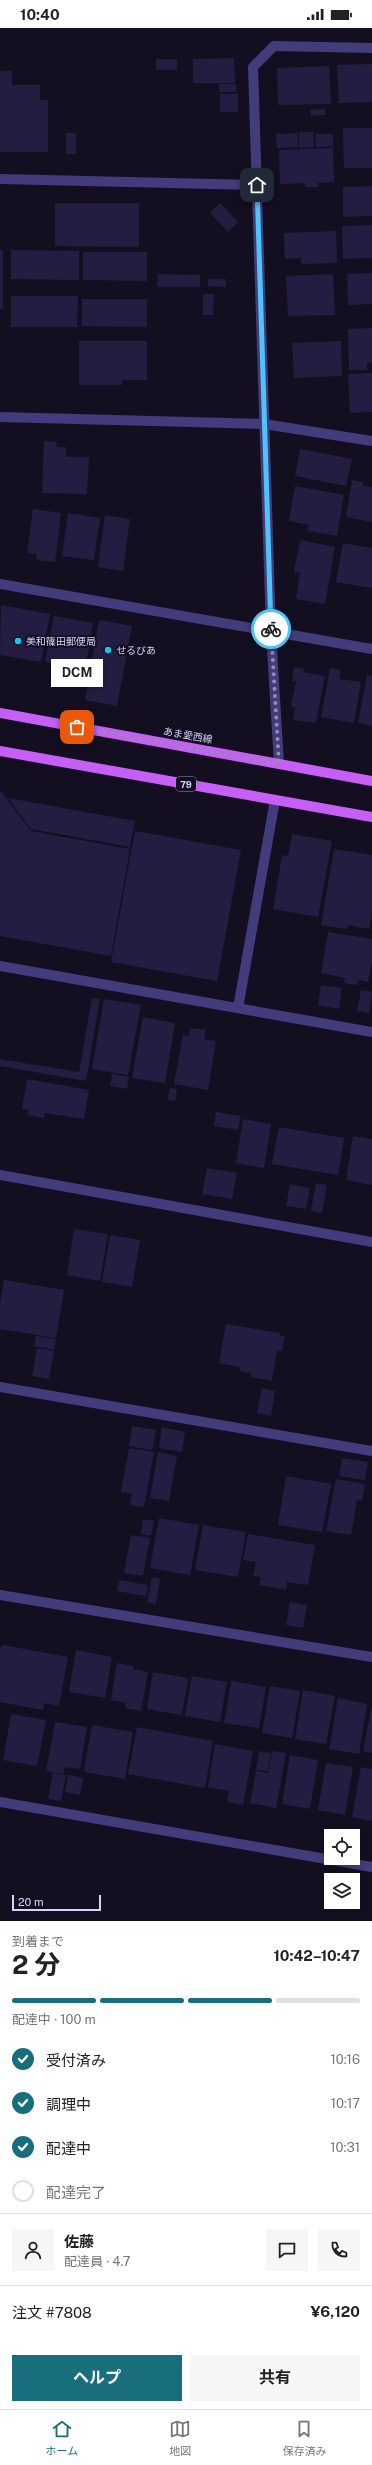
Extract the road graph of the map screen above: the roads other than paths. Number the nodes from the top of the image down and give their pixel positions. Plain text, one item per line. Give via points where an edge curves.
1 (372, 48) edge
2 (0, 179) edge
3 (257, 185) junction
4 (0, 417) edge
5 (264, 424) junction
6 (372, 441) edge
7 (0, 584) edge
8 (271, 632) junction
9 (372, 649) edge
10 (0, 713) edge
11 (0, 751) edge
12 (279, 764) junction
13 (372, 781) edge
14 (275, 800) junction
15 (372, 817) edge
16 (0, 966) edge
17 (238, 1008) junction
18 (372, 1032) edge
19 (0, 1175) edge
20 (372, 1242) edge
21 (0, 1388) edge
22 (372, 1451) edge
23 (0, 1595) edge
24 (372, 1657) edge
25 (0, 1802) edge
26 (372, 1867) edge

1 - 3 street via 274,46 253,67
2 - 3 street
3 - 5 street
4 - 5 street
5 - 6 street
5 - 8 street
7 - 8 street
8 - 9 street
8 - 12 street
10 - 12 main road, あま愛西線
11 - 14 main road, 79
12 - 13 main road, あま愛西線
14 - 15 main road, 79
14 - 17 street
16 - 17 street
17 - 18 street
19 - 20 street
21 - 22 street
23 - 24 street
25 - 26 street

